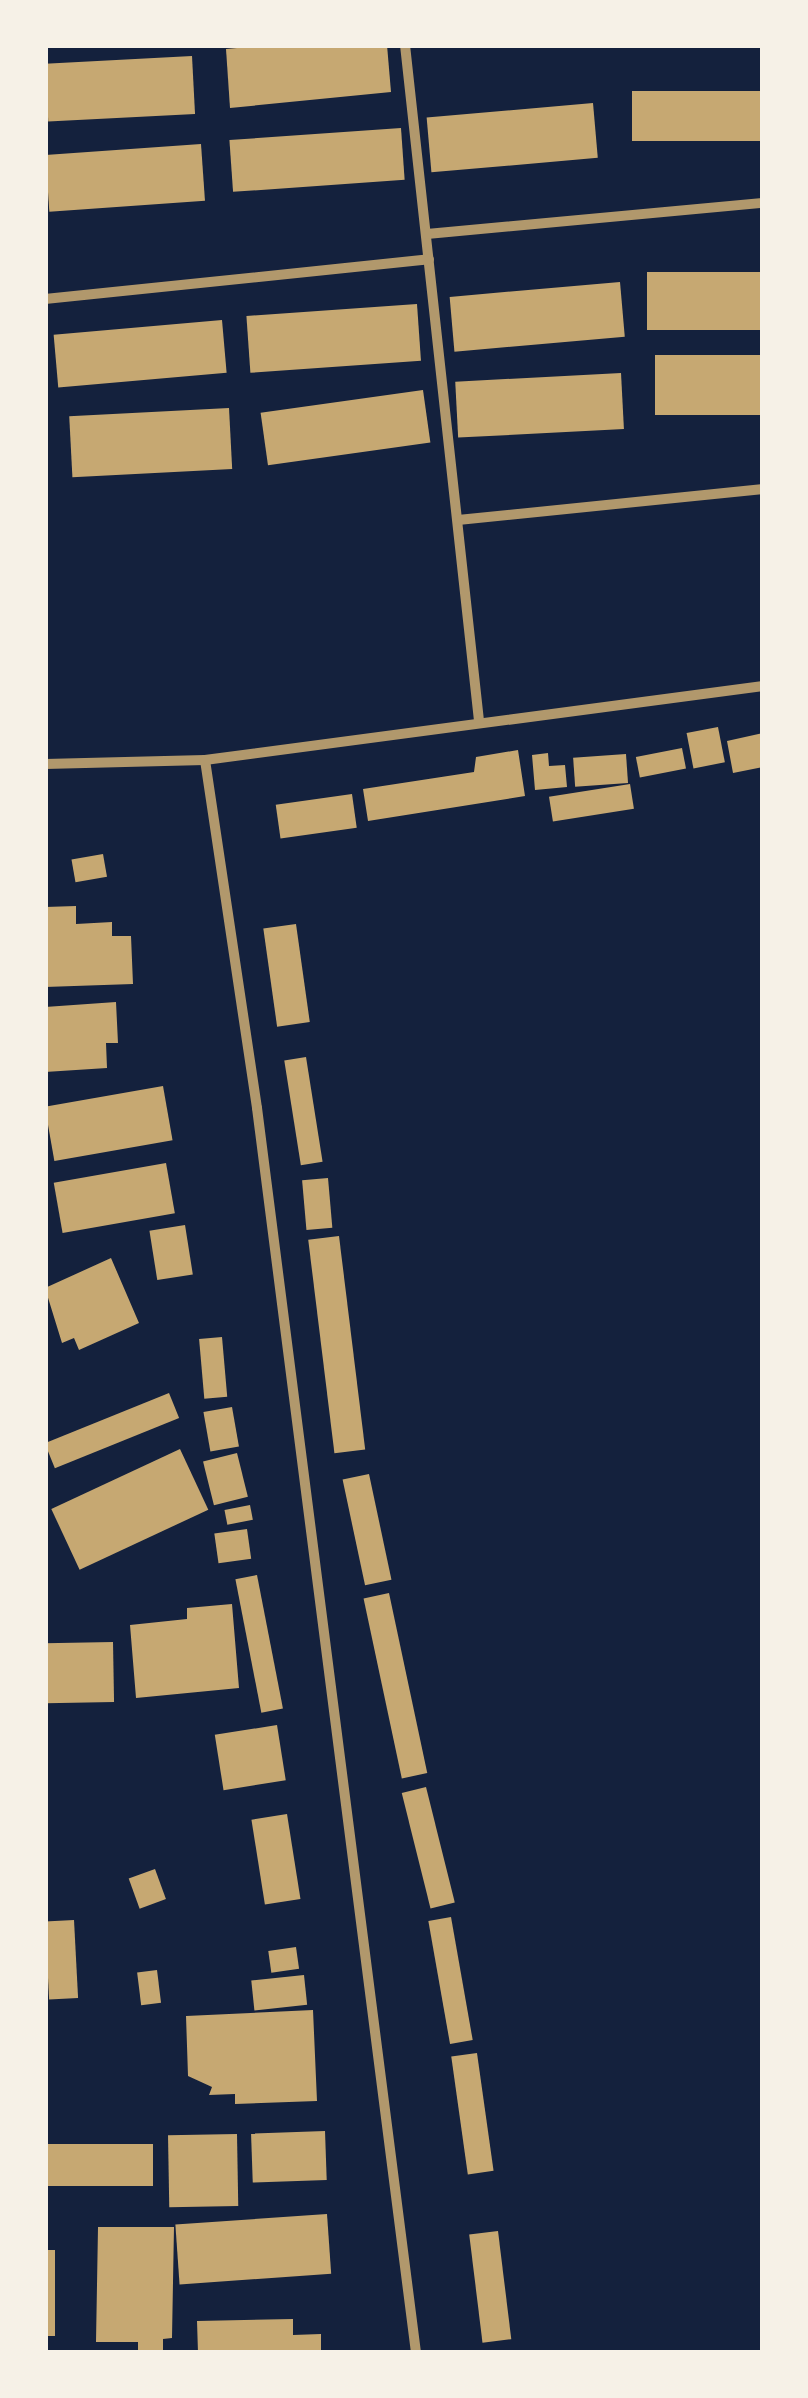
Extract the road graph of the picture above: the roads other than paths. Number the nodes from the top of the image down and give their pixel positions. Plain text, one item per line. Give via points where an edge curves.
1 (405, 45) edge
2 (763, 203) edge
3 (427, 234) junction
4 (430, 259) junction
5 (45, 299) edge
6 (763, 489) edge
7 (458, 520) junction
8 (763, 686) edge
9 (479, 721) junction
10 (205, 760) junction
11 (45, 764) edge
12 (416, 2353) edge

1 - 3 street
2 - 3 street
3 - 4 street
4 - 5 street
4 - 7 street
6 - 7 street
7 - 9 street
8 - 9 street
9 - 10 street
10 - 11 street
10 - 12 street via 257,1108

